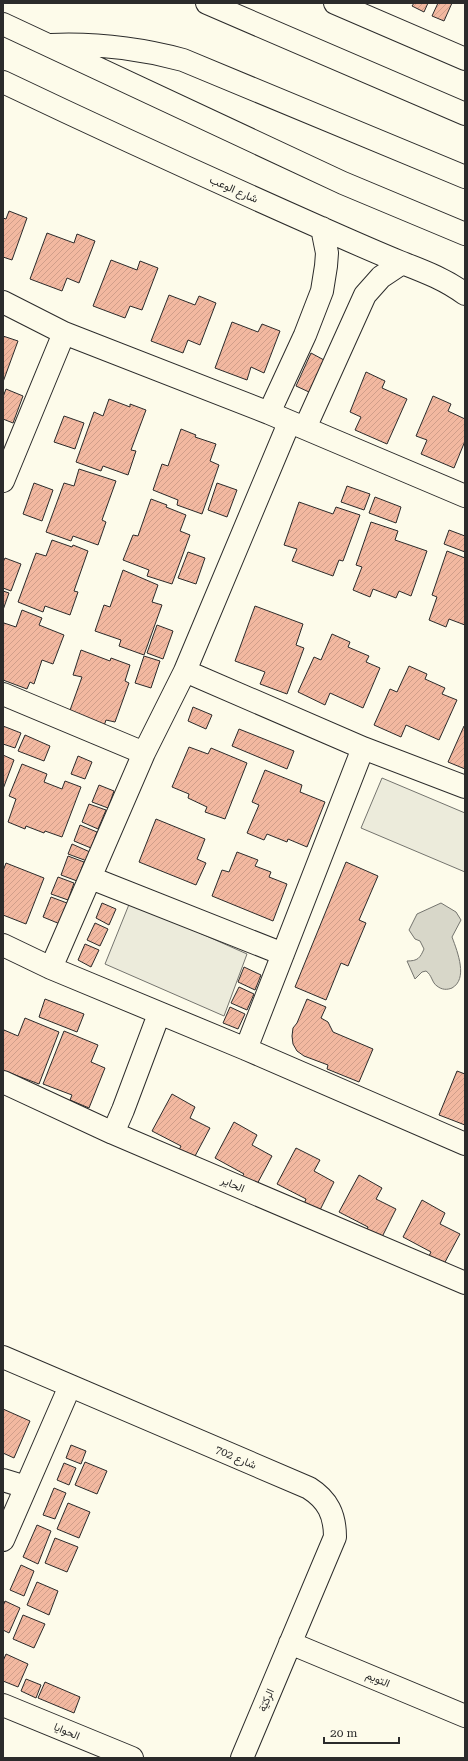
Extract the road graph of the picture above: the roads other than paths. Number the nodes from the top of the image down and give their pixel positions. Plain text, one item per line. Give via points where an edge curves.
1 (207, 3) edge
2 (335, 3) edge
3 (3, 24) edge
4 (46, 45) junction
5 (465, 58) edge
6 (3, 82) edge
7 (465, 114) edge
8 (465, 177) edge
9 (322, 228) junction
10 (465, 234) edge
11 (402, 263) junction
12 (465, 294) edge
13 (3, 302) edge
14 (64, 333) junction
15 (269, 414) junction
16 (297, 425) junction
17 (3, 480) edge
18 (465, 496) edge
19 (185, 671) junction
20 (3, 694) edge
21 (363, 748) junction
22 (144, 753) junction
23 (465, 787) edge
24 (90, 878) junction
25 (3, 945) edge
26 (283, 954) junction
27 (52, 968) junction
28 (159, 1014) junction
29 (246, 1049) junction
30 (3, 1082) edge
31 (113, 1133) junction
32 (465, 1144) edge
33 (465, 1282) edge
34 (3, 1357) edge
35 (70, 1386) junction
36 (3, 1480) edge
37 (26, 1487) junction
38 (3, 1540) edge
39 (290, 1643) junction
40 (3, 1705) edge
41 (465, 1716) edge
42 (132, 1758) edge
43 (242, 1758) edge

1 - 7 street
2 - 5 street
3 - 4 street
4 - 8 street via 116,46 183,60
4 - 10 street via 343,183
6 - 9 street, شارع الوعب
9 - 11 street, شارع الوعب
9 - 15 street via 327,253 322,291
11 - 12 street, شارع الوعب via 440,278
11 - 16 street via 381,277 365,296
13 - 14 street
14 - 15 street
14 - 17 street
15 - 16 street
16 - 18 street
16 - 19 street
19 - 21 street
19 - 22 street
20 - 22 street
21 - 23 street
21 - 26 street
22 - 24 street
24 - 26 street
24 - 27 street
25 - 27 street
26 - 29 street
27 - 28 street
28 - 29 street
28 - 31 street
29 - 32 street
30 - 31 street, الحاير
31 - 33 street, الحاير
34 - 35 street, شارع 702
35 - 37 street
35 - 39 street, شارع 702 via 309,1488 327,1503 333,1514 335,1537
36 - 37 street
37 - 38 street
39 - 41 street, التويم
39 - 43 street, الركيّة
40 - 42 street, الحوايا

